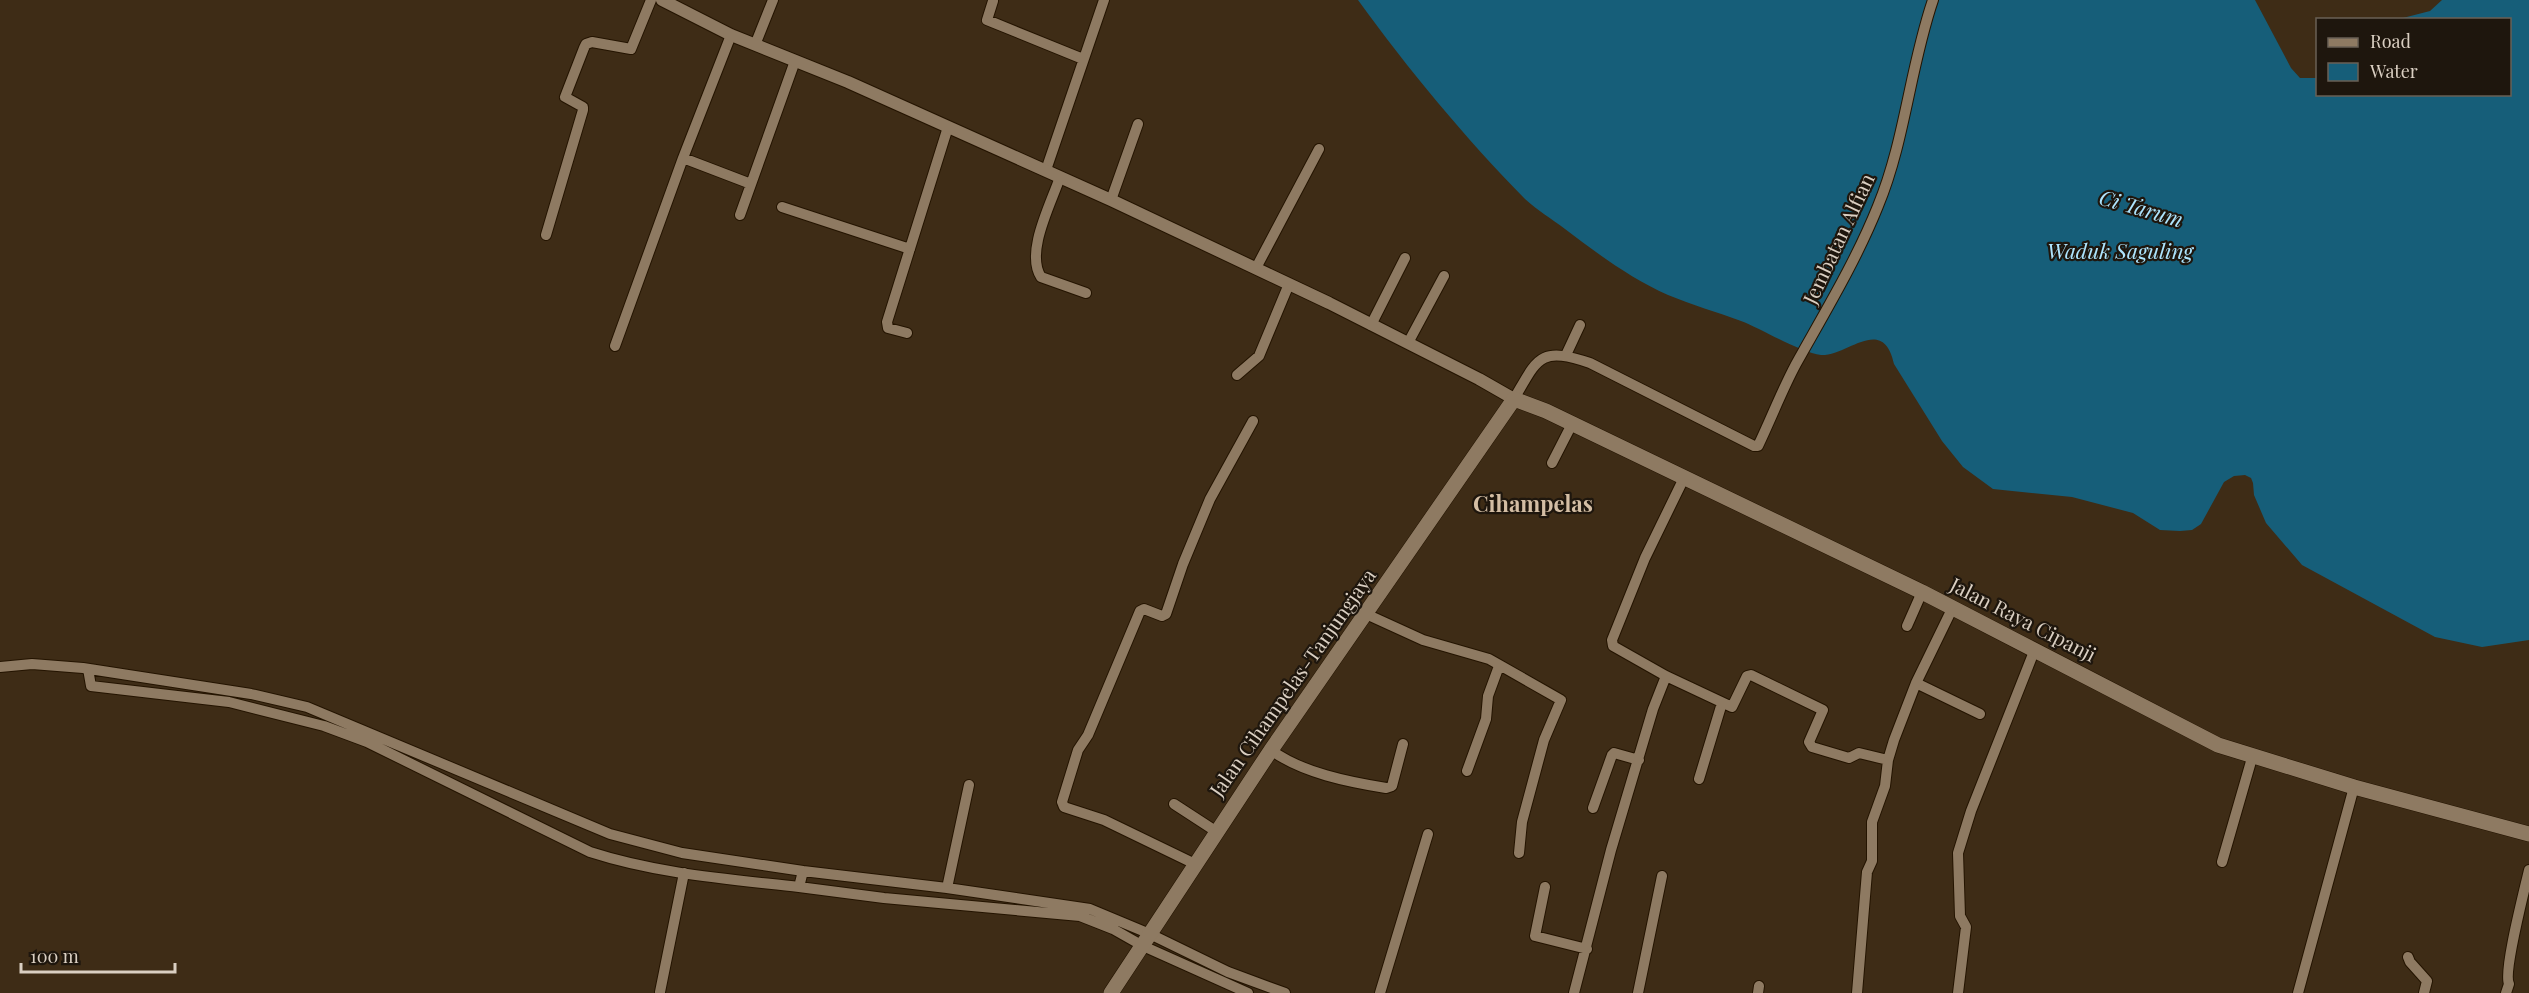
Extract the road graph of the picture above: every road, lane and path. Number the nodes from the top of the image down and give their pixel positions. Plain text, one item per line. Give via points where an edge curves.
1 (651, 0) edge
2 (662, 0) edge
3 (773, 0) edge
4 (1104, 0) edge
5 (1933, 0) edge
6 (993, 1) edge
7 (731, 35) junction
8 (755, 45) junction
9 (1083, 59) junction
10 (795, 61) junction
11 (1138, 124) dead end
12 (948, 127) junction
13 (1319, 149) dead end
14 (683, 158) junction
15 (1046, 170) junction
16 (1060, 177) junction
17 (751, 184) junction
18 (1111, 200) junction
19 (782, 207) dead end
20 (740, 215) dead end
21 (546, 235) dead end
22 (910, 249) junction
23 (1405, 258) dead end
24 (1256, 268) junction
25 (1444, 276) dead end
26 (1289, 284) junction
27 (1086, 293) dead end
28 (1371, 325) junction
29 (1580, 325) dead end
30 (907, 333) dead end
31 (1407, 343) junction
32 (615, 346) dead end
33 (1566, 355) junction
34 (1237, 375) dead end
35 (1514, 399) junction
36 (1253, 421) dead end
37 (1572, 424) junction
38 (1552, 463) dead end
39 (1684, 478) junction
40 (1922, 592) junction
41 (1953, 607) junction
42 (1366, 614) junction
43 (1907, 626) dead end
44 (2035, 649) junction
45 (1499, 666) junction
46 (0, 667) edge
47 (89, 676) junction
48 (1666, 676) junction
49 (1916, 683) junction
50 (1722, 703) junction
51 (1980, 714) dead end
52 (1402, 744) dead end
53 (1271, 750) junction
54 (2252, 758) junction
55 (1640, 760) junction
56 (1888, 760) junction
57 (1467, 771) dead end
58 (1699, 779) dead end
59 (969, 785) dead end
60 (2354, 787) junction
61 (1174, 804) dead end
62 (1593, 808) dead end
63 (1217, 832) junction
64 (1428, 834) dead end
65 (2529, 834) edge
66 (1519, 853) dead end
67 (2222, 862) dead end
68 (1195, 864) junction
69 (2529, 870) edge
70 (684, 873) junction
71 (1662, 876) dead end
72 (801, 879) junction
73 (1545, 887) dead end
74 (947, 888) junction
75 (902, 891) junction
76 (1147, 940) junction
77 (1587, 949) junction
78 (2408, 957) dead end
79 (1224, 982) junction
80 (660, 992) edge
81 (1111, 993) edge
82 (1219, 993) edge
83 (1248, 993) edge
84 (1285, 993) edge
85 (1380, 993) edge
86 (1574, 993) edge
87 (1638, 993) edge
88 (1857, 993) edge
89 (1958, 993) edge
90 (2298, 993) edge
91 (2424, 993) edge
92 (2506, 993) edge

1 - 21 street via 632,49 592,42 584,48 565,97 583,106 583,110
2 - 7 street
3 - 8 street
4 - 9 street
5 - 33 street, Jembatan Alfian via 1878,207 1757,445
6 - 9 street via 987,20
7 - 8 street
7 - 14 street
8 - 10 street
9 - 15 street
10 - 12 street
10 - 17 street
11 - 18 street
12 - 15 street
12 - 22 street
13 - 24 street
14 - 17 street
14 - 32 street
15 - 16 street
16 - 18 street
16 - 27 street via 1036,247 1035,266 1041,277
17 - 20 street
18 - 24 street
19 - 22 street
22 - 30 street via 886,324
23 - 28 street
24 - 26 street
25 - 31 street
26 - 28 street
26 - 34 street via 1259,356
28 - 31 street
29 - 33 street
31 - 35 street
33 - 35 street via 1538,360
35 - 37 main road, Jalan Raya Cipanji
35 - 42 main road, Jalan Cihampelas-Tanjungjaya
36 - 68 street via 1210,499 1166,614 1140,611 1088,735 1078,750 1062,802 1064,807 1104,820
37 - 38 street
37 - 39 main road, Jalan Raya Cipanji
39 - 40 main road, Jalan Raya Cipanji
39 - 48 street via 1612,643 1614,648
40 - 41 main road, Jalan Raya Cipanji
40 - 43 street
41 - 44 main road, Jalan Raya Cipanji
41 - 49 street
42 - 45 street via 1423,640 1489,659
42 - 53 main road, Jalan Cihampelas-Tanjungjaya
44 - 54 main road, Jalan Raya Cipanji via 2192,734
44 - 89 street via 1958,853 1960,916 1966,927
45 - 57 street via 1488,696 1486,719
45 - 66 street via 1561,700 1544,740 1522,822
46 - 47 street via 32,664
47 - 70 street via 91,686 100,688 229,702 324,726 367,742 590,852
47 - 72 street via 251,694 307,707 610,834
48 - 50 street
48 - 55 street
49 - 51 street
49 - 56 street
50 - 56 street via 1733,706 1751,675 1823,710 1809,742 1812,747 1849,758 1859,753
50 - 58 street
52 - 53 street via 1392,786 1386,788 1305,768
53 - 63 main road, Jalan Cihampelas-Tanjungjaya
54 - 60 main road, Jalan Raya Cipanji
54 - 67 street
55 - 62 street via 1612,754
55 - 77 street via 1611,850
56 - 88 street via 1885,786 1872,822 1872,861 1867,872
59 - 74 street
60 - 65 main road, Jalan Raya Cipanji
60 - 90 street
61 - 63 street
63 - 68 main road, Jalan Cihampelas-Tanjungjaya
64 - 85 street
68 - 76 main road, Jalan Cihampelas-Tanjungjaya
69 - 92 street via 2509,957
70 - 72 street
70 - 80 street
71 - 87 street
72 - 75 street
72 - 75 street
73 - 77 street via 1535,936
74 - 75 street
74 - 76 street via 1090,909
75 - 76 street via 1080,916
76 - 79 street
76 - 81 main road, Jalan Cihampelas-Tanjungjaya
76 - 84 street
77 - 86 street
78 - 91 street via 2427,981
79 - 82 street
79 - 83 street

